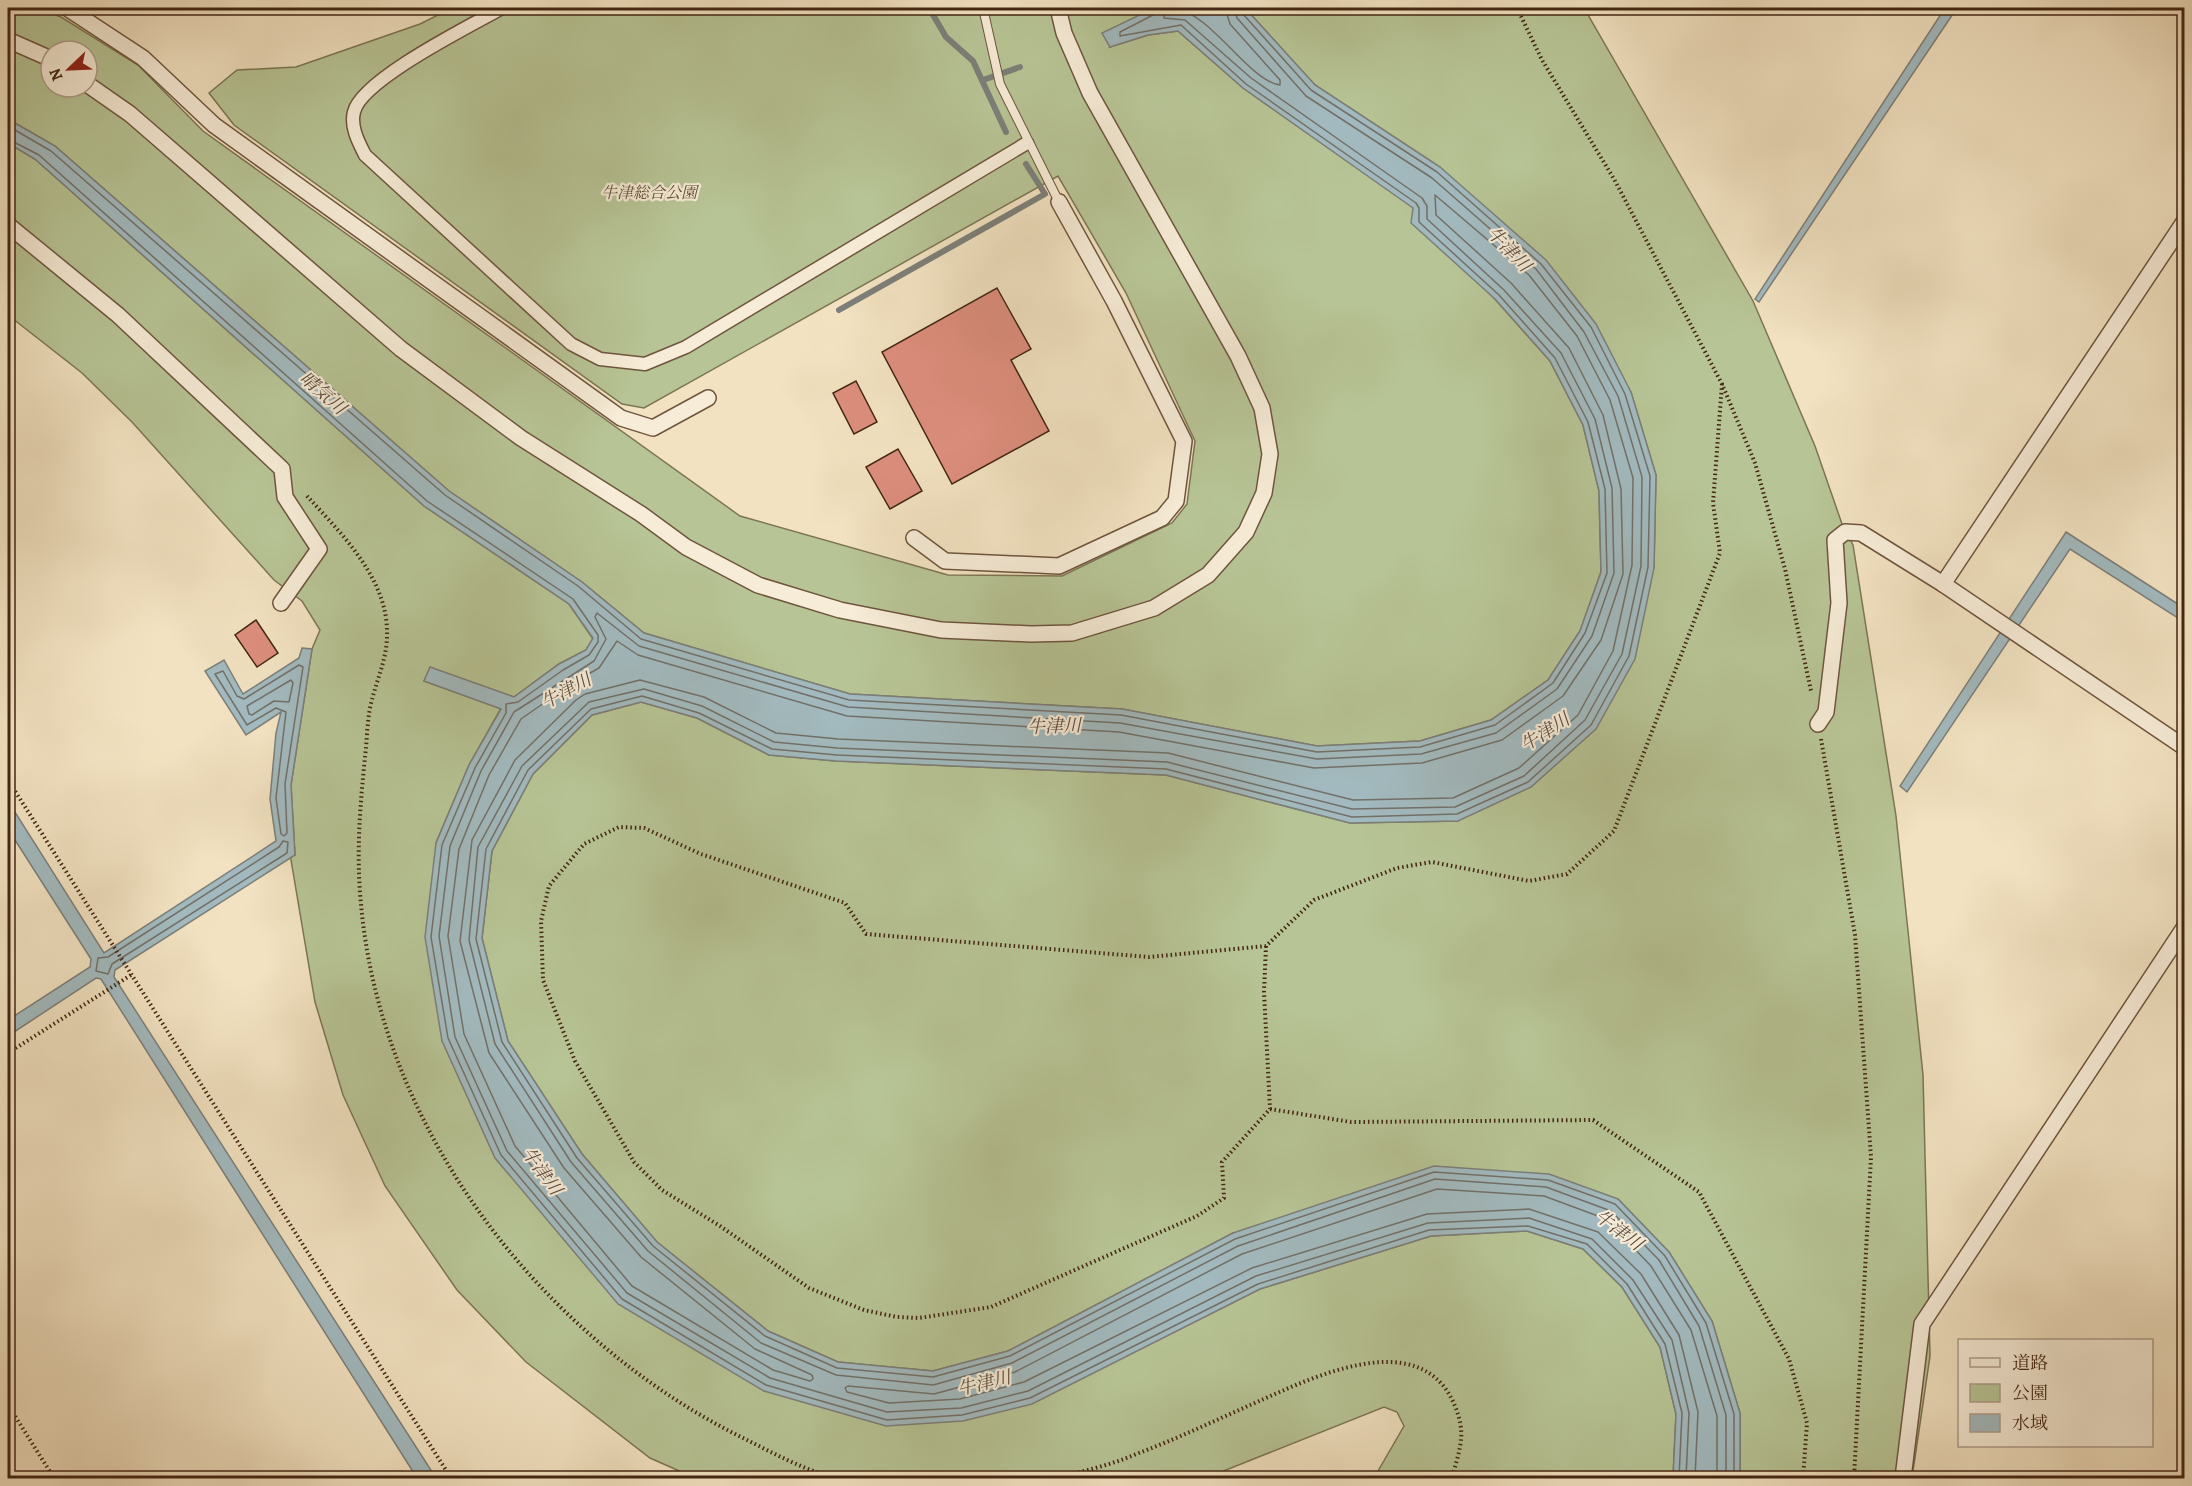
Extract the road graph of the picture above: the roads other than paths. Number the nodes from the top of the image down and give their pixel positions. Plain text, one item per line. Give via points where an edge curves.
1 (502, 8) edge
2 (982, 8) edge
3 (1058, 8) edge
4 (78, 9) edge
5 (8, 39) edge
6 (39, 53) edge
7 (99, 92) edge
8 (1028, 143) junction
9 (1059, 202) joint
10 (2184, 222) edge
11 (8, 225) edge
12 (708, 398) dead end
13 (914, 538) dead end
14 (1943, 584) junction
15 (281, 603) dead end
16 (1818, 724) road end
17 (2184, 747) edge
18 (2184, 928) edge
19 (1903, 1479) edge

1 - 8 street via 380,80 361,96 353,113 355,135 365,155 571,344 600,360 645,364 686,347
2 - 8 lane via 1000,84
3 - 7 street via 1064,33 1090,93 1238,356 1263,408 1270,454 1264,493 1246,532 1208,575 1155,608 1072,633 941,630 840,610 758,585 686,548 641,514 521,438 401,349 130,114
4 - 12 street via 143,58 214,125 621,418 653,428
5 - 6 street
8 - 9 lane
9 - 13 street via 1184,441 1176,501 1162,518 1059,566 945,561
10 - 14 street
11 - 15 street via 118,315 282,469 285,497 320,549
14 - 16 street via 1861,533 1845,532 1835,540 1839,603 1826,712
14 - 17 street
18 - 19 street via 1922,1324

